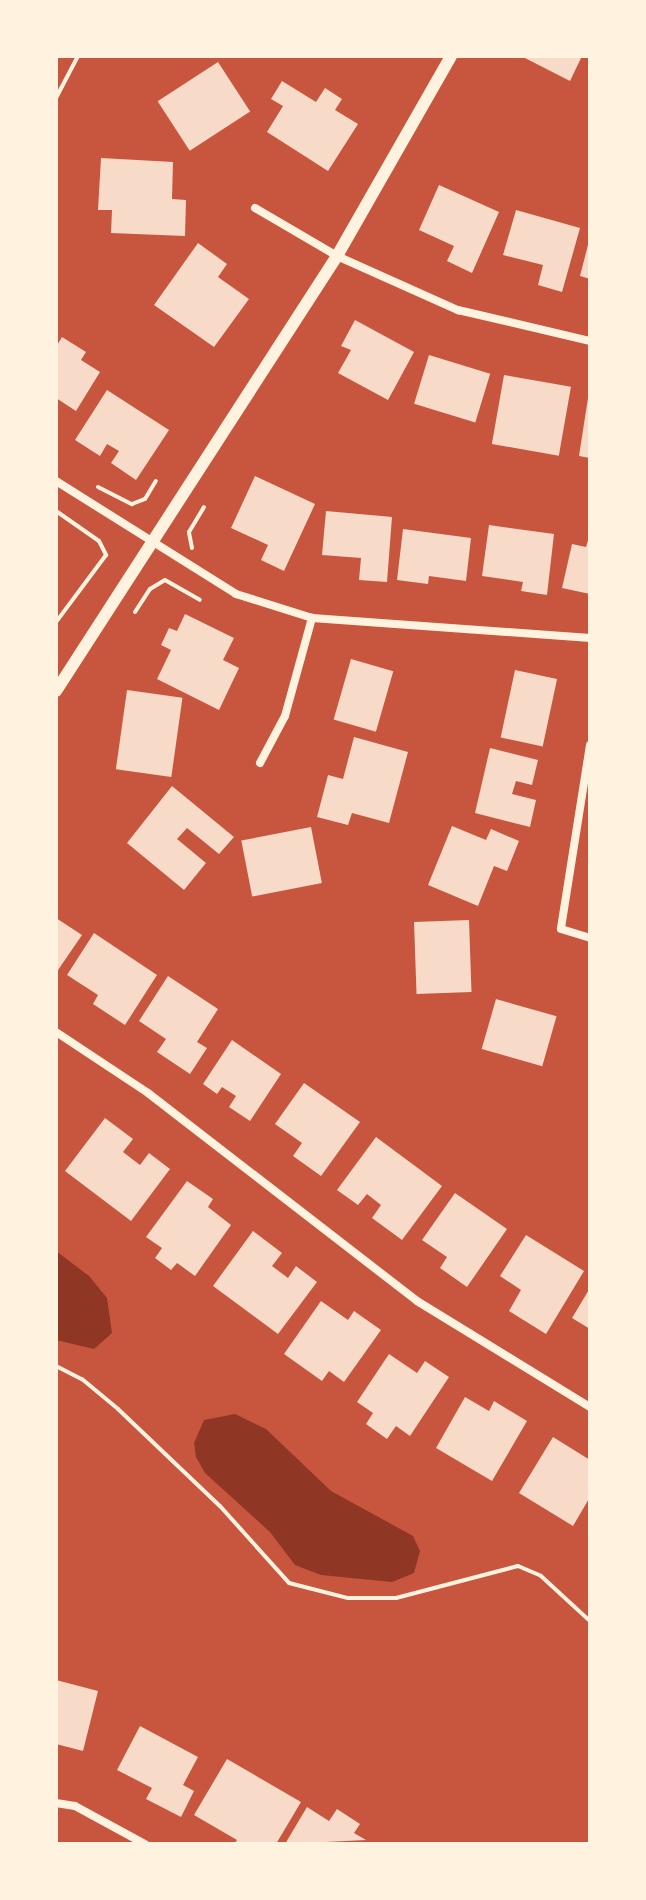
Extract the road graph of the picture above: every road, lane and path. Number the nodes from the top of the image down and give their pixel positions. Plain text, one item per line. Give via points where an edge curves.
1 (78, 56) edge
2 (451, 56) edge
3 (56, 98) edge
4 (255, 208) dead end
5 (337, 256) junction
6 (590, 341) edge
7 (56, 481) edge
8 (156, 481) dead end
9 (96, 486) dead end
10 (204, 507) dead end
11 (56, 511) edge
12 (151, 541) junction
13 (199, 556) dead end
14 (200, 600) dead end
15 (135, 612) dead end
16 (312, 618) junction
17 (56, 622) edge
18 (590, 638) edge
19 (56, 691) edge
20 (590, 745) edge
21 (260, 763) dead end
22 (590, 938) edge
23 (56, 1032) edge
24 (56, 1366) edge
25 (590, 1407) edge
26 (590, 1621) edge
27 (56, 1803) edge
28 (145, 1844) edge

1 - 3 path
2 - 5 street
4 - 5 street
5 - 6 street via 458,310
5 - 12 street
7 - 12 street
8 - 9 path via 145,499 132,504
10 - 13 path via 189,532 189,544
11 - 17 path via 99,541 106,555
12 - 16 street via 236,594
12 - 19 street
14 - 15 path via 173,582 159,581
16 - 18 street
16 - 21 street via 285,716
20 - 22 street via 561,929
23 - 25 street via 148,1093 417,1301
24 - 26 path via 82,1379 118,1409 220,1506 289,1583 348,1598 396,1598 518,1566 541,1576
27 - 28 street via 75,1806

